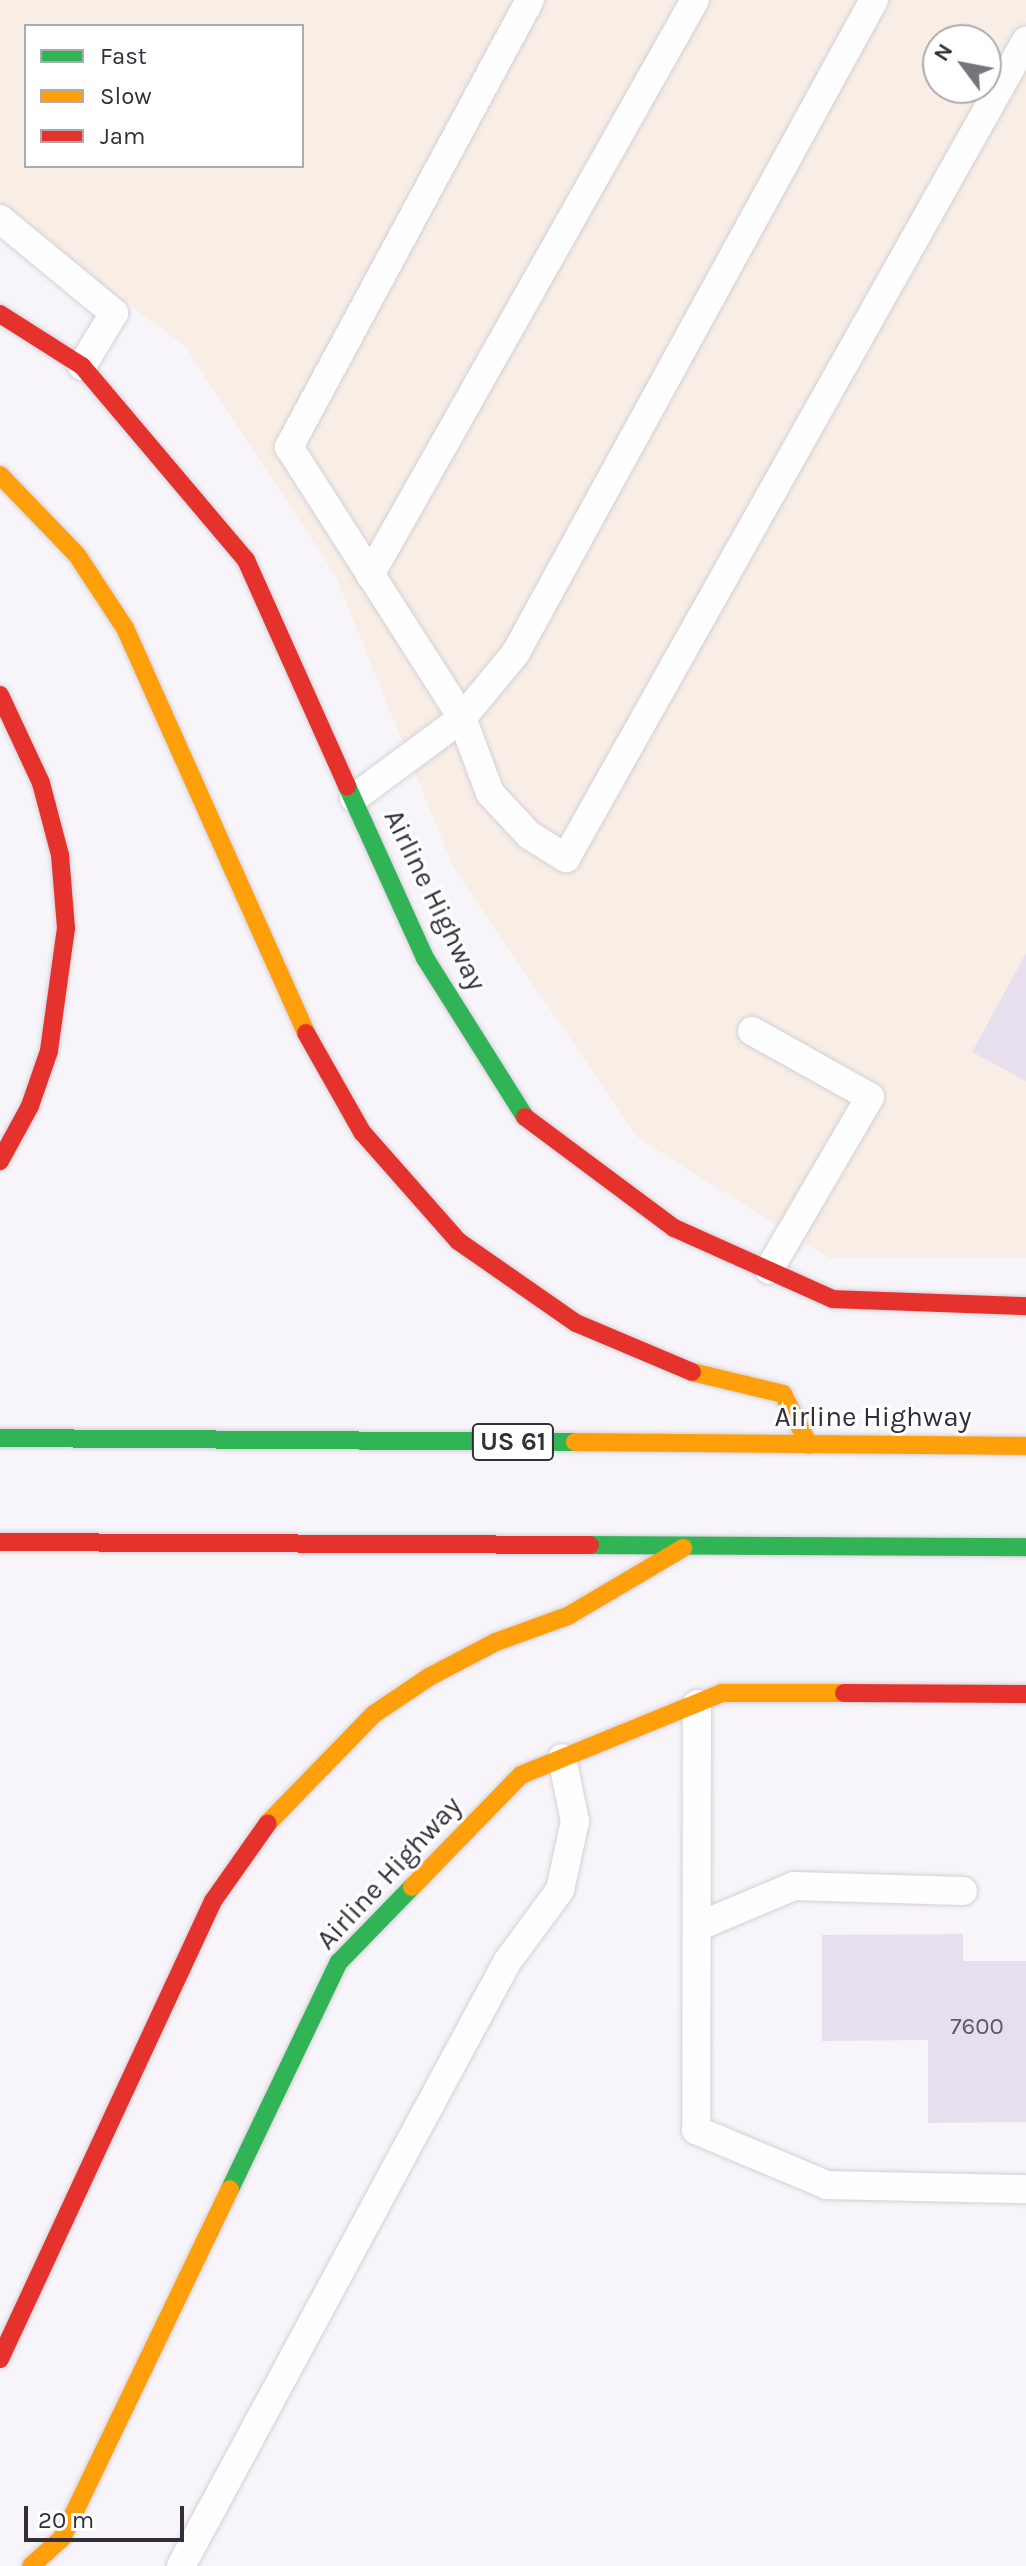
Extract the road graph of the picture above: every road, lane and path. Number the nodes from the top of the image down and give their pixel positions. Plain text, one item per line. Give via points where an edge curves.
1 (530, 0) edge
2 (695, 0) edge
3 (874, 0) edge
4 (1026, 41) edge
5 (0, 219) edge
6 (0, 314) edge
7 (82, 366) junction
8 (0, 475) edge
9 (370, 575) junction
10 (0, 695) edge
11 (462, 718) junction
12 (354, 798) junction
13 (752, 1031) dead end
14 (0, 1161) edge
15 (769, 1270) junction
16 (1026, 1306) edge
17 (0, 1438) edge
18 (809, 1445) junction
19 (1026, 1446) edge
20 (0, 1542) edge
21 (1026, 1547) edge
22 (683, 1548) junction
23 (1026, 1694) edge
24 (697, 1704) junction
25 (562, 1758) junction
26 (963, 1891) dead end
27 (699, 1926) junction
28 (1026, 2189) edge
29 (0, 2359) edge
30 (31, 2566) edge
31 (181, 2566) edge

1 - 9 lane via 289,447
2 - 9 lane
3 - 11 lane via 515,654
4 - 11 lane via 566,858 529,835 490,793
5 - 7 lane via 114,313
6 - 7 main road, Airline Highway
7 - 12 main road, Airline Highway via 246,560
8 - 18 main road via 77,555 125,628 305,1032 362,1132 406,1187 458,1241 576,1323 648,1357 717,1381 783,1394
9 - 11 lane
10 - 14 main road via 41,783 60,855 66,928 49,1051 30,1106
11 - 12 lane
12 - 15 main road, Airline Highway via 425,958 522,1115 674,1228
13 - 15 lane via 870,1097
15 - 16 main road, Airline Highway via 833,1299
17 - 18 main road, Airline Highway / US 61
18 - 19 main road, Airline Highway / US 61
20 - 22 main road
21 - 22 main road
22 - 29 main road via 568,1616 496,1642 429,1677 374,1714 282,1804 206,1913
23 - 24 main road, Airline Highway via 722,1693
24 - 25 main road, Airline Highway
24 - 27 lane
25 - 30 main road, Airline Highway via 521,1775 339,1962 62,2538
25 - 31 lane via 575,1821 560,1890 507,1962
26 - 27 lane via 794,1886
27 - 28 lane via 696,2130 827,2185

